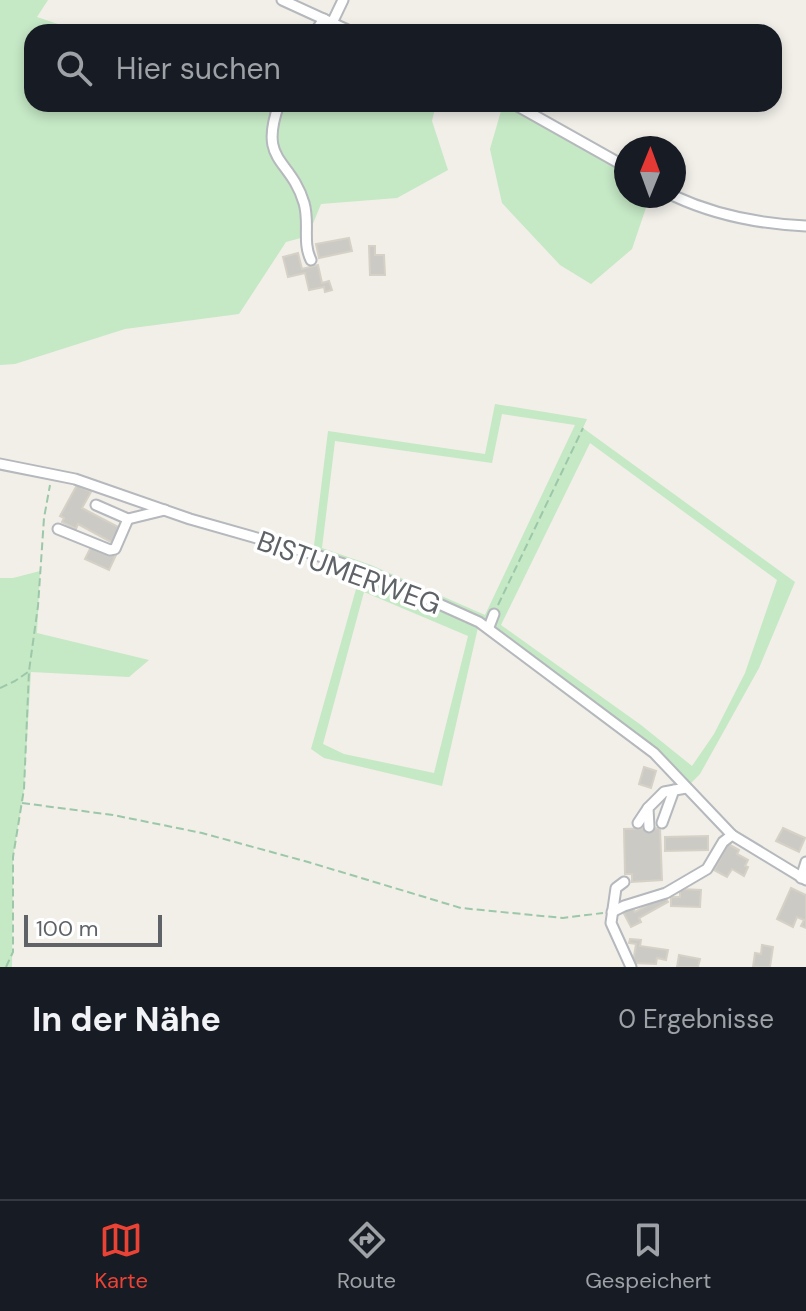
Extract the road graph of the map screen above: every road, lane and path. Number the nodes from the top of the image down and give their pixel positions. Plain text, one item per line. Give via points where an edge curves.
1 (282, 0) edge
2 (343, 0) edge
3 (328, 21) junction
4 (324, 24) edge
5 (335, 24) edge
6 (277, 112) edge
7 (528, 112) edge
8 (614, 160) edge
9 (686, 201) edge
10 (806, 226) edge
11 (311, 260) dead end
12 (583, 428) dead end
13 (0, 464) edge
14 (52, 474) junction
15 (96, 505) dead end
16 (165, 510) junction
17 (128, 519) junction
18 (58, 529) dead end
19 (494, 614) joint
20 (489, 627) junction
21 (29, 671) junction
22 (0, 688) edge
23 (686, 788) junction
24 (674, 790) junction
25 (22, 803) junction
26 (648, 808) junction
27 (638, 823) dead end
28 (662, 823) dead end
29 (649, 827) dead end
30 (732, 835) junction
31 (806, 862) edge
32 (803, 879) edge
33 (624, 882) dead end
34 (612, 912) junction
35 (6, 967) edge
36 (631, 967) edge

1 - 3 street
2 - 3 street
3 - 4 street
3 - 5 street
6 - 11 street via 272,145 304,202
7 - 8 street
9 - 10 street via 744,219
12 - 19 path
13 - 14 street, BISTUMERWEG
14 - 16 street, BISTUMERWEG
14 - 21 path
15 - 17 street
16 - 17 street
16 - 20 street, BISTUMERWEG via 368,572
17 - 18 street via 110,550
19 - 20 street
20 - 23 street, BISTUMERWEG via 643,744
21 - 22 path
21 - 25 path
23 - 24 street
23 - 30 street, BISTUMERWEG
24 - 26 street via 664,792
24 - 28 street
25 - 34 path via 202,833 461,908 563,918
25 - 35 path via 13,857 13,952
26 - 27 street
26 - 29 street
30 - 32 street, BISTUMERWEG
30 - 34 street via 707,869 666,893
31 - 32 street
33 - 34 street via 616,888
34 - 36 street via 612,929

